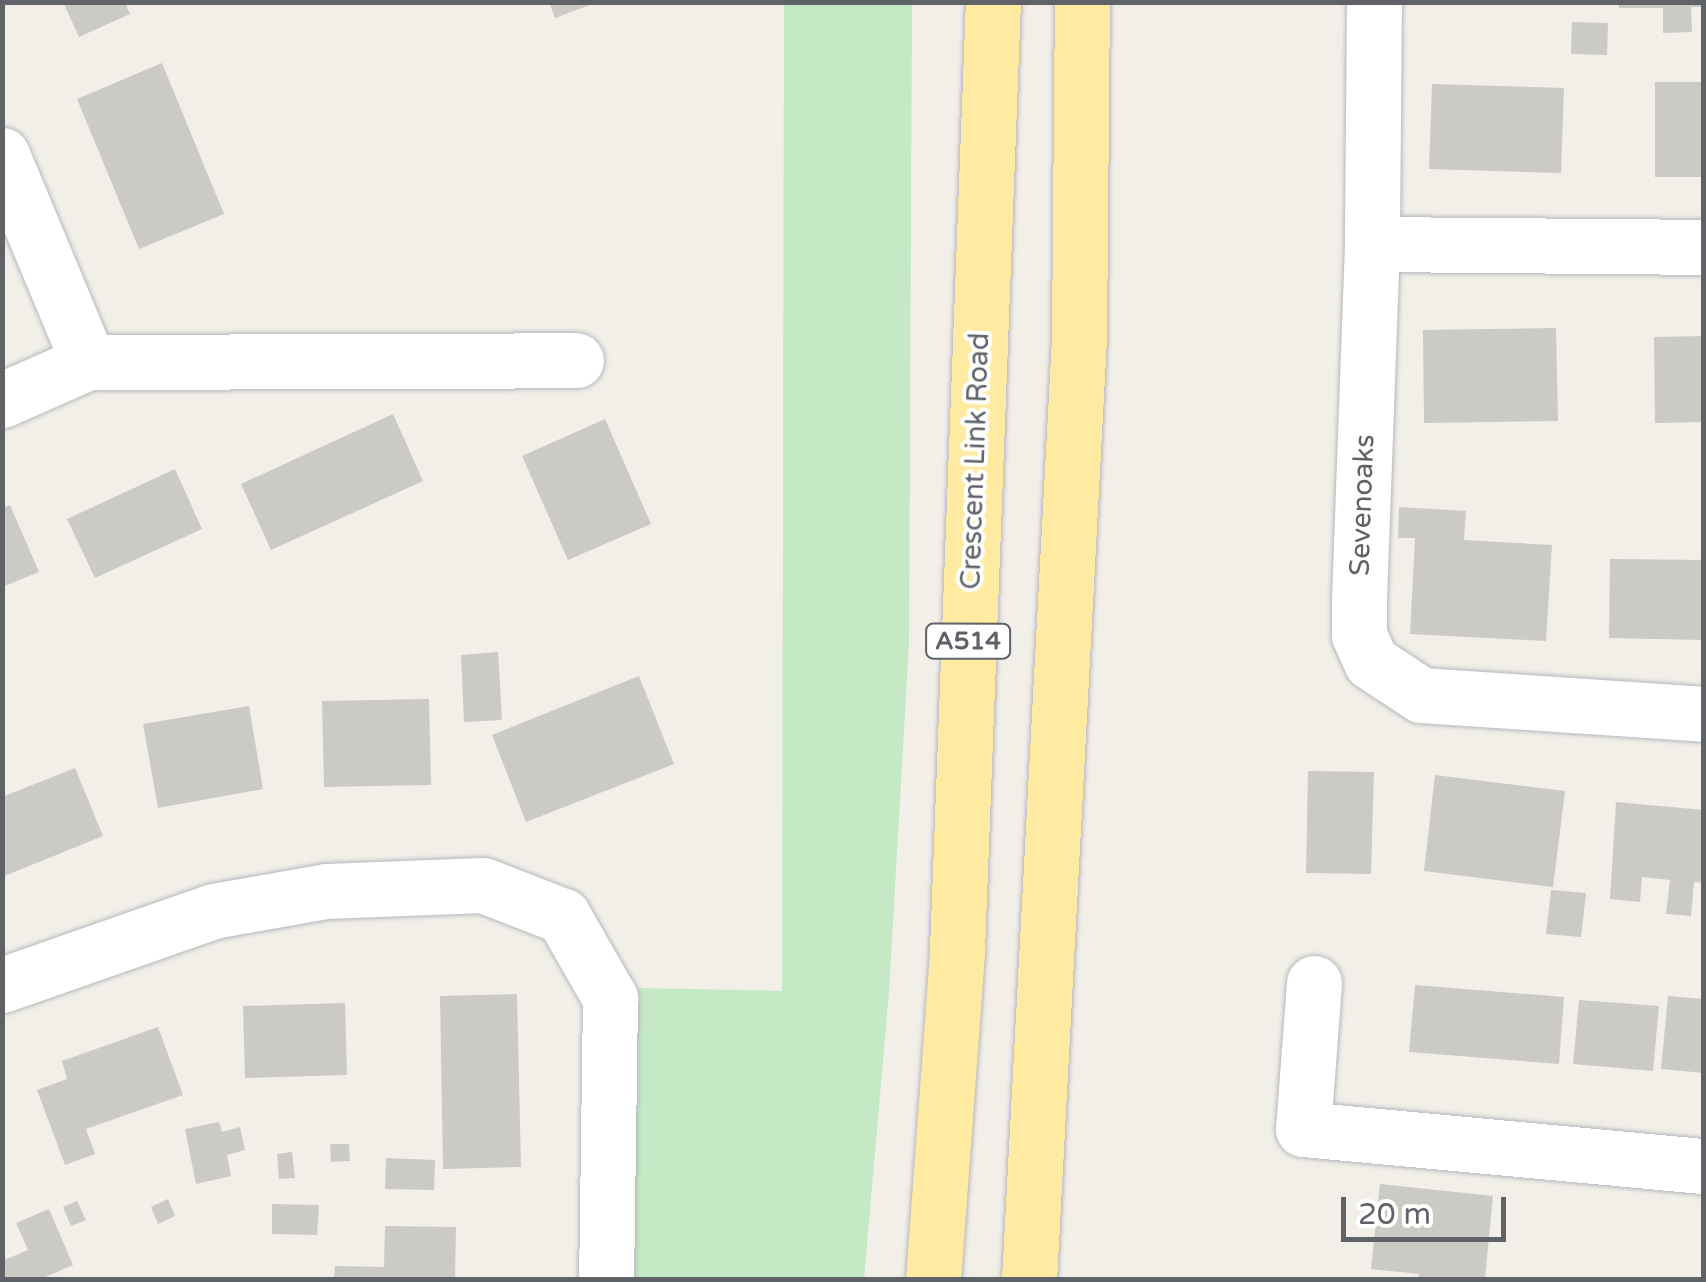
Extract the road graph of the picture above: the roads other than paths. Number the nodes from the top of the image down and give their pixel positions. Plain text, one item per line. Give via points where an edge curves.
1 (992, 2) edge
2 (1082, 2) edge
3 (1374, 2) edge
4 (2, 155) edge
5 (1372, 244) junction
6 (1704, 247) edge
7 (576, 360) dead end
8 (88, 362) junction
9 (2, 400) edge
10 (1704, 714) edge
11 (1314, 983) dead end
12 (2, 985) edge
13 (1704, 1166) edge
14 (606, 1280) edge
15 (933, 1280) edge
16 (1030, 1280) edge

1 - 15 highway, Crescent Link Road / A514 via 956,950
2 - 16 highway via 1079,338
3 - 5 street, Sevenoaks
4 - 8 street
5 - 6 street
5 - 10 street, Sevenoaks via 1359,600 1359,634 1370,662 1421,696
7 - 8 street
8 - 9 street
11 - 13 street via 1303,1129
12 - 14 street via 213,911 326,891 483,885 563,916 610,998

